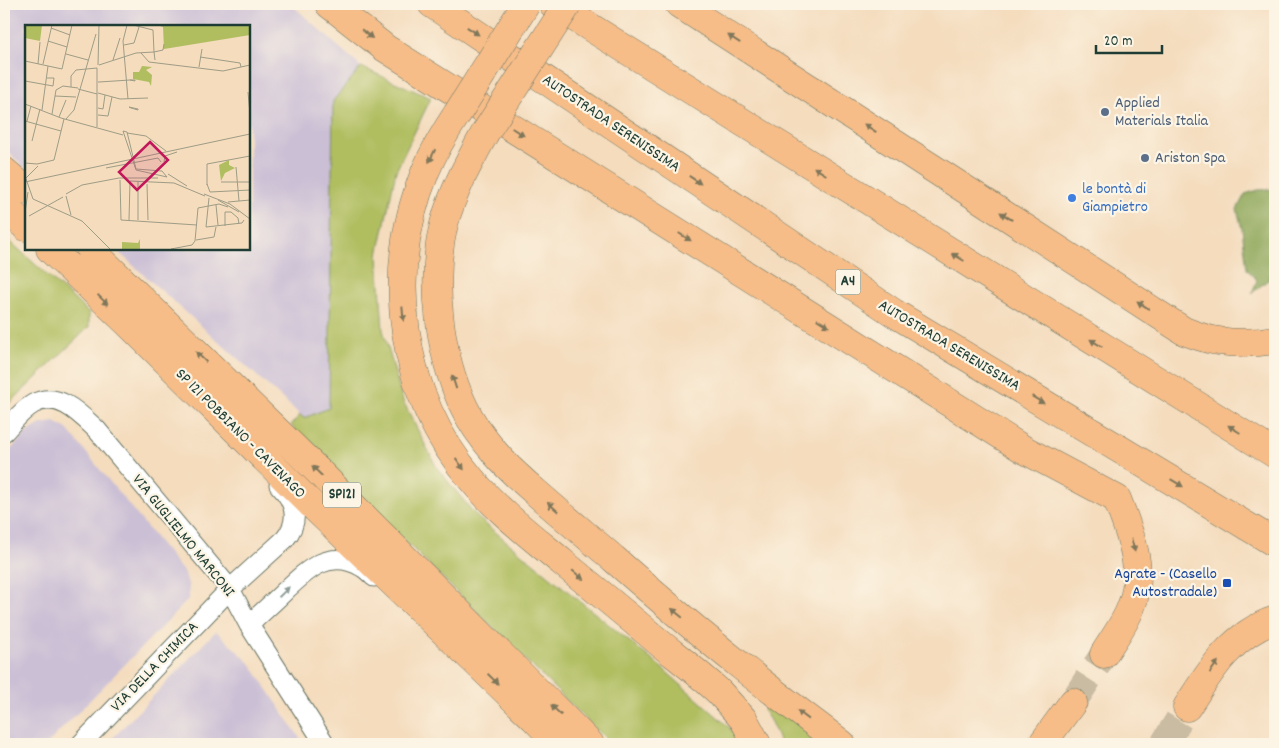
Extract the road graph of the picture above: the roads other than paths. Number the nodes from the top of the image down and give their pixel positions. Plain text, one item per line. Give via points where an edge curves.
1 (329, 4) edge
2 (432, 4) edge
3 (526, 4) edge
4 (552, 4) edge
5 (568, 4) edge
6 (679, 4) edge
7 (4, 170) edge
8 (25, 189) edge
9 (4, 206) edge
10 (4, 216) edge
11 (25, 226) edge
12 (25, 233) edge
13 (48, 250) edge
14 (91, 250) edge
15 (59, 257) edge
16 (1275, 340) edge
17 (4, 432) edge
18 (245, 439) junction
19 (1275, 454) edge
20 (324, 517) junction
21 (292, 531) junction
22 (1275, 542) edge
23 (230, 589) junction
24 (426, 615) junction
25 (1275, 620) edge
26 (249, 625) junction
27 (1104, 654) tunnel mouth
28 (501, 655) junction
29 (1073, 702) tunnel mouth
30 (1187, 707) tunnel mouth
31 (81, 744) edge
32 (325, 744) edge
33 (559, 744) edge
34 (590, 744) edge
35 (757, 744) edge
36 (842, 744) edge
37 (1042, 744) edge

1 -> 27 main road via 401,59 1023,448 1117,499 1135,552 1137,586 1131,608
2 -> 22 main road, AUTOSTRADA SERENISSIMA / A4 via 894,313
3 -> 35 main road, bridge via 439,143 421,183 406,238 402,270 405,332 414,370 433,420 453,455 481,490 520,528 719,692 744,720
19 -> 4 main road
36 -> 5 main road, bridge via 740,666 522,480 477,429 457,390 440,327 438,300 444,224 464,171
16 -> 6 main road via 1218,341 1184,331
7 - 8 main road
9 - 11 main road
10 - 12 street
13 - 15 street
28 -> 14 main road, SP 121 POBBIANO - CAVENAGO / SP121
15 -> 18 main road, SP 121 POBBIANO - CAVENAGO / SP121
17 - 23 street, VIA GUGLIELMO MARCONI via 40,401 60,402 82,415
18 - 20 main road, SP 121 POBBIANO - CAVENAGO / SP121
18 - 21 street via 268,474 290,499 295,514
20 - 21 street, VIA DELLA CHIMICA
20 - 24 main road, SP 121 POBBIANO - CAVENAGO / SP121
20 - 28 main road via 334,517 358,528 477,642
21 - 23 street, VIA DELLA CHIMICA
23 - 26 street, VIA GUGLIELMO MARCONI
23 - 31 street, VIA DELLA CHIMICA
26 -> 24 street via 306,572 319,563 338,560 362,567 404,602
24 -> 33 main road, SP 121 POBBIANO - CAVENAGO / SP121
30 -> 25 main road via 1223,654 1257,627
26 - 32 street, VIA GUGLIELMO MARCONI
34 -> 28 main road, SP 121 POBBIANO - CAVENAGO / SP121
29 - 37 main road

